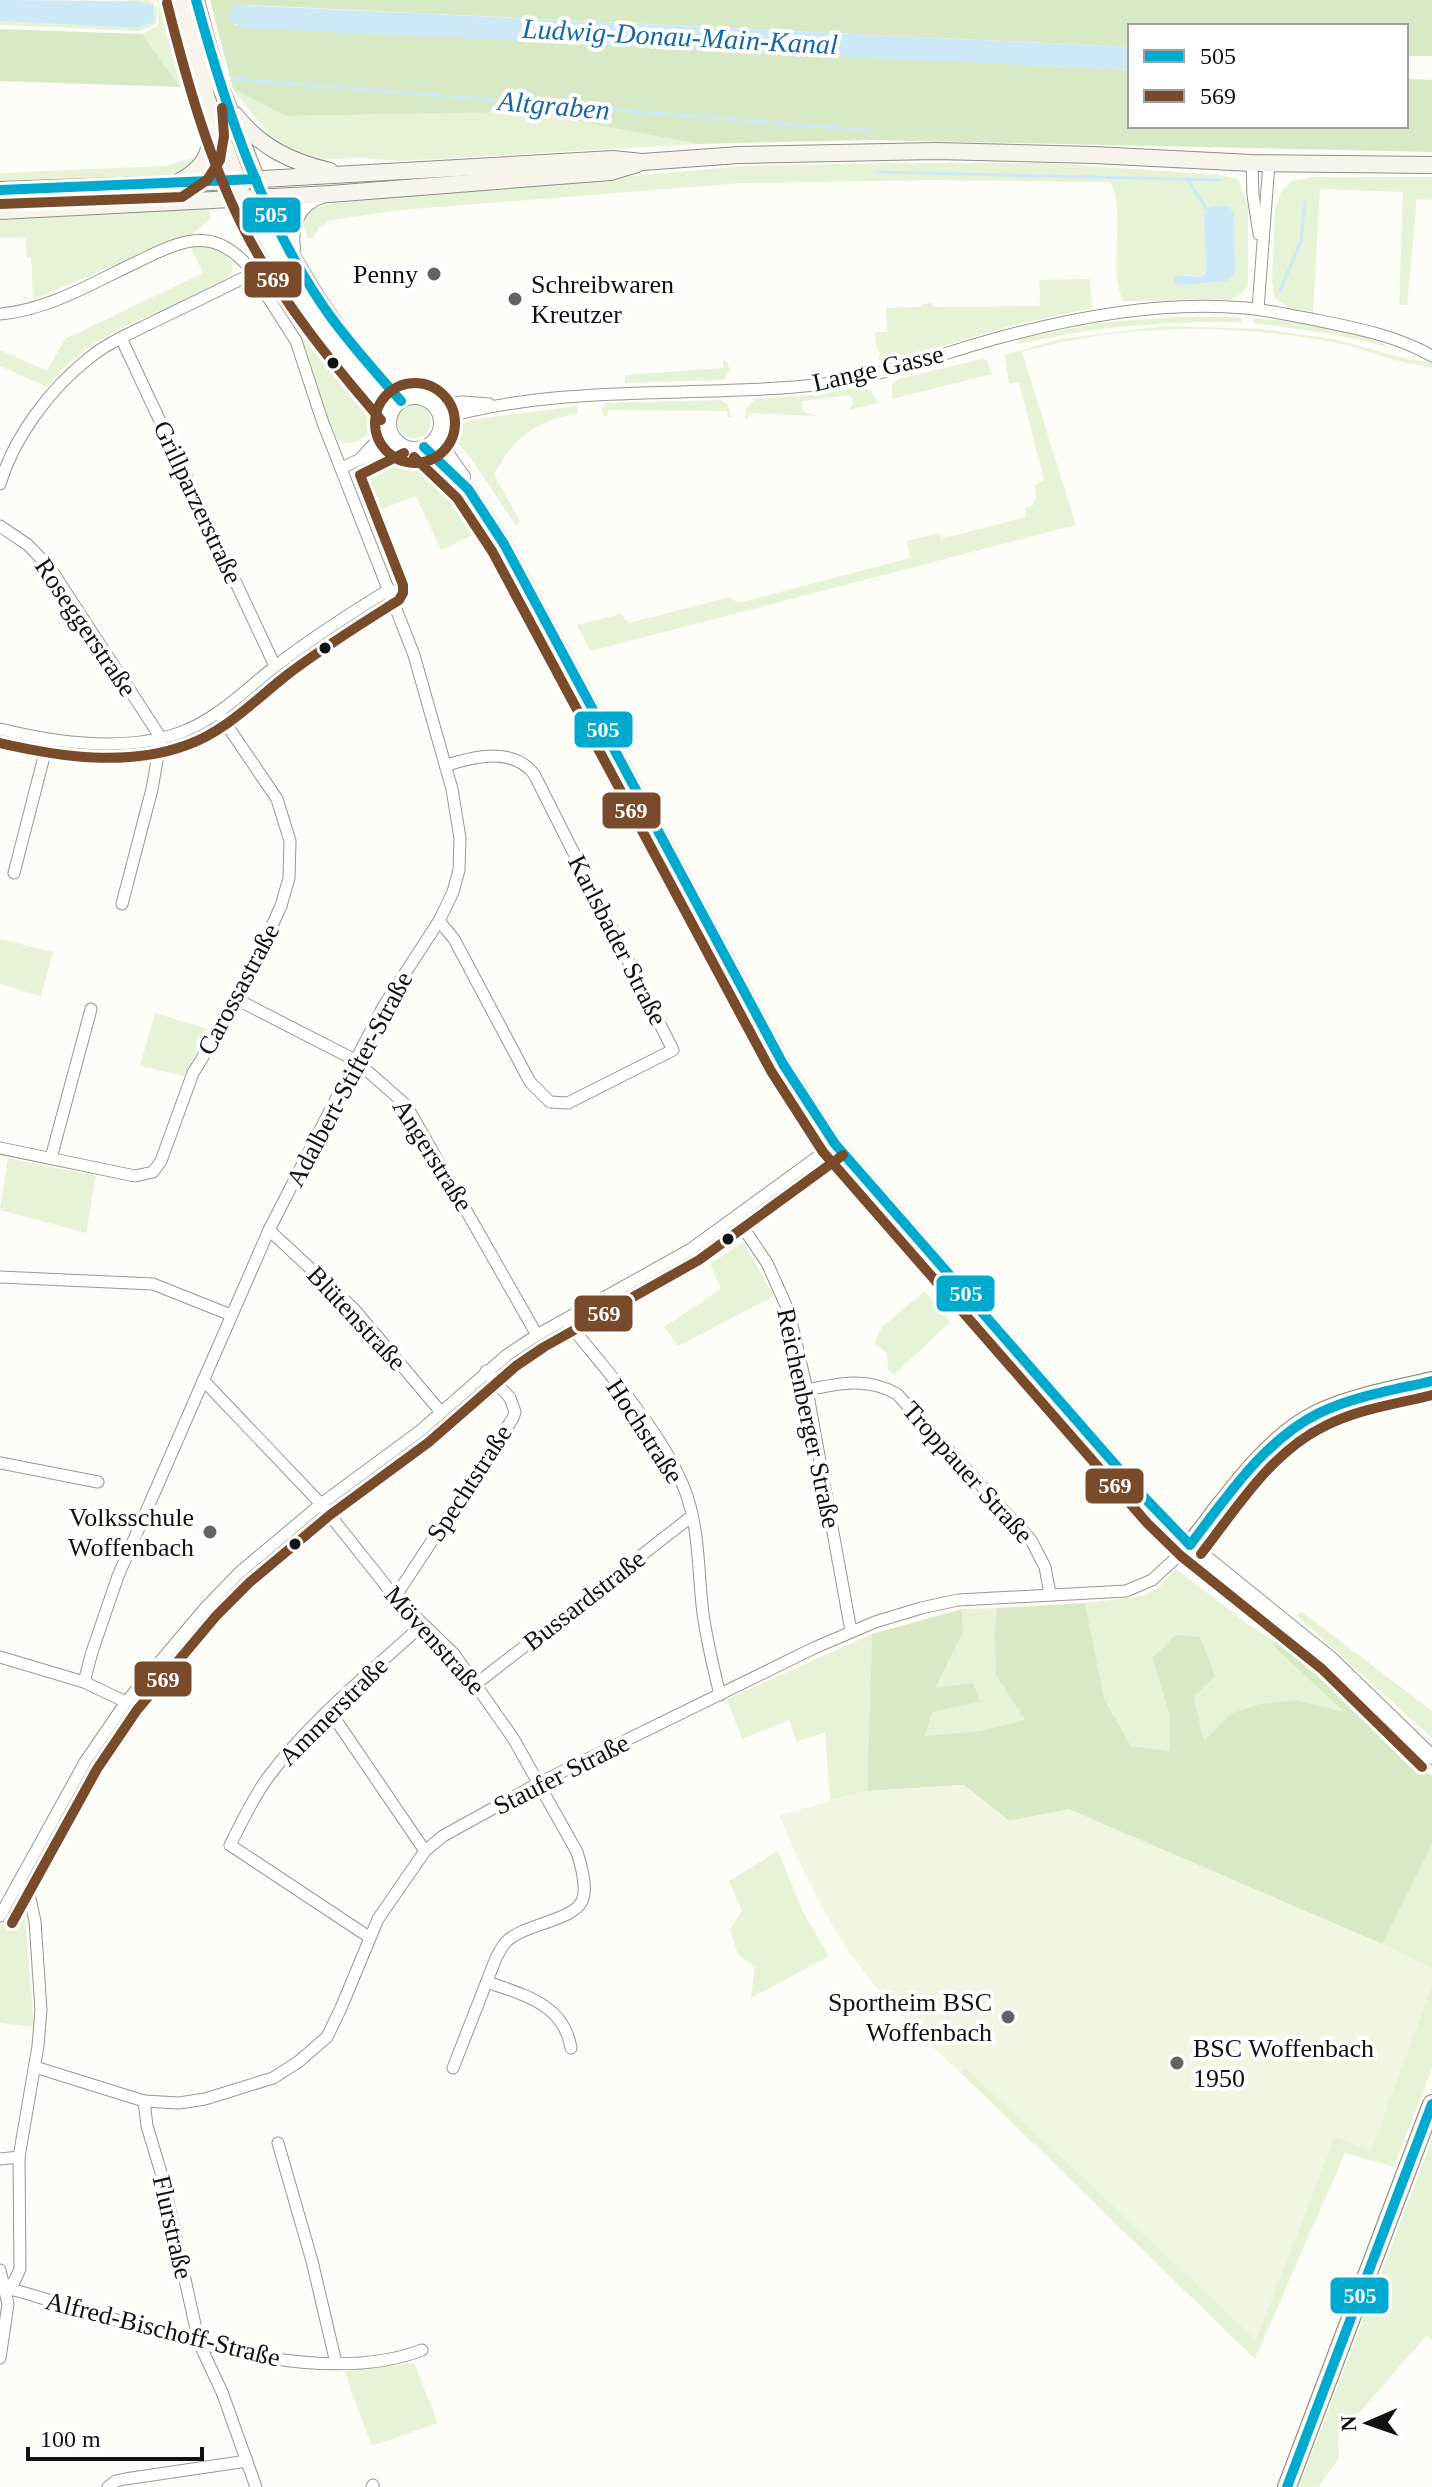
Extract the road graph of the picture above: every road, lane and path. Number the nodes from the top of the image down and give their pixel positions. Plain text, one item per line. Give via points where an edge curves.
1 (181, 0) edge
2 (196, 0) edge
3 (214, 94) junction
4 (642, 162) junction
5 (1260, 163) junction
6 (1432, 165) edge
7 (353, 174) junction
8 (256, 179) junction
9 (237, 180) junction
10 (176, 184) junction
11 (0, 190) edge
12 (330, 194) junction
13 (263, 197) junction
14 (245, 198) junction
15 (0, 211) edge
16 (295, 260) junction
17 (253, 273) junction
18 (1258, 309) junction
19 (0, 314) edge
20 (121, 338) junction
21 (1432, 356) edge
22 (433, 404) junction
23 (493, 405) junction
24 (396, 406) junction
25 (440, 419) junction
26 (394, 436) junction
27 (430, 442) junction
28 (342, 468) junction
29 (0, 484) edge
30 (0, 526) edge
31 (390, 589) junction
32 (275, 666) junction
33 (218, 712) junction
34 (0, 729) edge
35 (161, 738) junction
36 (48, 741) junction
37 (447, 765) junction
38 (14, 873) dead end
39 (122, 904) dead end
40 (439, 921) junction
41 (238, 1000) junction
42 (91, 1009) dead end
43 (355, 1060) junction
44 (835, 1144) junction
45 (0, 1148) edge
46 (51, 1158) junction
47 (736, 1217) junction
48 (269, 1230) junction
49 (0, 1277) edge
50 (231, 1315) junction
51 (566, 1320) junction
52 (537, 1335) junction
53 (486, 1371) junction
54 (203, 1380) junction
55 (1432, 1381) edge
56 (807, 1390) junction
57 (440, 1411) junction
58 (0, 1463) edge
59 (98, 1482) dead end
60 (321, 1504) junction
61 (692, 1516) junction
62 (1190, 1545) junction
63 (1050, 1594) junction
64 (395, 1597) junction
65 (422, 1625) junction
66 (851, 1631) junction
67 (0, 1657) edge
68 (84, 1682) junction
69 (476, 1684) junction
70 (720, 1695) junction
71 (126, 1702) junction
72 (329, 1710) junction
73 (1432, 1757) edge
74 (539, 1783) junction
75 (425, 1851) junction
76 (19, 1882) junction
77 (0, 1916) edge
78 (369, 1937) junction
79 (487, 1982) junction
80 (571, 2048) dead end
81 (35, 2067) junction
82 (453, 2068) dead end
83 (144, 2101) junction
84 (1432, 2104) edge
85 (278, 2143) dead end
86 (19, 2157) junction
87 (0, 2159) edge
88 (0, 2270) edge
89 (3, 2288) edge
90 (199, 2343) junction
91 (422, 2350) dead end
92 (0, 2358) edge
93 (336, 2363) junction
94 (247, 2461) junction
95 (108, 2487) edge
96 (256, 2487) edge
97 (1287, 2487) edge

1 - 3 main road
2 - 3 main road
3 - 7 main road via 267,147 304,164
3 - 8 main road
3 - 9 main road
3 - 10 main road via 208,157
4 - 5 main road via 881,151
4 - 7 main road via 613,159
4 - 12 main road via 610,172
5 - 6 main road
5 - 18 street via 1255,209 1262,251
7 - 8 main road
8 - 9 main road
8 - 13 main road
9 - 10 main road
9 - 14 main road
10 - 11 main road
12 - 13 main road
12 - 16 street via 311,200 297,216 291,236
13 - 14 main road
13 - 16 street
14 - 15 main road
14 - 24 street via 315,316 347,360
16 - 24 street
17 - 19 street, Adalbert-Stifter-Straße via 224,247 192,242 44,304
17 - 20 street
17 - 28 street, Adalbert-Stifter-Straße via 296,341
18 - 21 street, Lange Gasse via 1362,330
18 - 23 street, Lange Gasse via 1177,308 1090,317 823,384 549,397
20 - 29 street via 89,358 51,396 18,443
20 - 32 street, Grillparzerstraße
22 - 23 street, Lange Gasse
22 - 24 street via 419,397
22 - 25 street
23 - 25 street, Lange Gasse
24 - 26 street via 389,421
25 - 27 street
26 - 27 street via 410,448
26 - 28 street via 377,454
27 - 44 street via 495,528 783,1064
28 - 31 street, Adalbert-Stifter-Straße
30 - 35 street, Roseggerstraße via 50,568
31 - 32 street
31 - 37 street, Adalbert-Stifter-Straße
32 - 33 street
33 - 35 street
33 - 41 street, Carossastraße via 277,799 290,841 284,898
34 - 36 street
35 - 36 street
35 - 39 street
36 - 38 street
37 - 40 street, Adalbert-Stifter-Straße via 460,856
37 - 40 street, Karlsbader Straße via 502,756 517,759 534,774 673,1050 572,1101 550,1102 530,1082 454,939
40 - 43 street, Adalbert-Stifter-Straße
41 - 43 street, Angerstraße
41 - 46 street, Carossastraße via 193,1073 153,1172 135,1176
42 - 46 street
43 - 48 street, Adalbert-Stifter-Straße
43 - 52 street, Angerstraße via 415,1117
44 - 47 street
44 - 62 street
45 - 46 street, Carossastraße
47 - 51 street via 691,1249
47 - 56 street, Reichenberger Straße via 781,1291
48 - 50 street, Adalbert-Stifter-Straße
48 - 57 street, Blütenstraße via 354,1309
49 - 50 street via 153,1284
50 - 54 street, Adalbert-Stifter-Straße
51 - 52 street
51 - 61 street, Hochstraße via 665,1452
52 - 53 street
53 - 57 street
53 - 64 street, Spechtstraße via 510,1398 513,1418
54 - 60 street, Mövenstraße
54 - 68 street, Adalbert-Stifter-Straße via 118,1576
55 - 62 main road via 1324,1410 1300,1424 1257,1464
56 - 63 street, Troppauer Straße via 867,1382 897,1394 1031,1540 1045,1567
56 - 66 street, Reichenberger Straße
57 - 60 street
58 - 59 street
60 - 64 street, Mövenstraße
60 - 71 street via 215,1598
61 - 69 street, Bussardstraße
61 - 70 street, Hochstraße via 705,1626
62 - 63 street, Staufer Straße via 1159,1575 1134,1589
62 - 73 street via 1331,1659
63 - 66 street, Staufer Straße via 947,1602
64 - 65 street, Mövenstraße
65 - 69 street, Mövenstraße via 454,1654
65 - 72 street, Ammerstraße
66 - 70 street, Staufer Straße
67 - 68 street
68 - 71 street
69 - 74 street, Mövenstraße
70 - 74 street, Staufer Straße
71 - 76 street via 85,1762
72 - 75 street
72 - 78 street, Ammerstraße via 267,1778 230,1845
74 - 75 street, Staufer Straße
74 - 79 street, Mövenstraße via 577,1852 583,1900 569,1913 507,1941
75 - 78 street, Staufer Straße
76 - 77 street
76 - 81 street via 30,1899 36,1935 41,2010
78 - 83 street, Staufer Straße via 334,2025 298,2062 253,2086 205,2099
79 - 80 street via 556,2014
79 - 82 street
81 - 83 street, Staufer Straße
81 - 86 street
83 - 90 street, Flurstraße
84 - 97 main road
85 - 93 street
86 - 87 street
86 - 89 street via 20,2269 14,2282
88 - 89 street
89 - 90 street, Alfred-Bischoff-Straße
89 - 92 street via 7,2319
90 - 93 street, Alfred-Bischoff-Straße via 280,2359
90 - 94 street, Flurstraße
91 - 93 street, Alfred-Bischoff-Straße
94 - 95 street via 125,2479
94 - 96 street, Flurstraße

